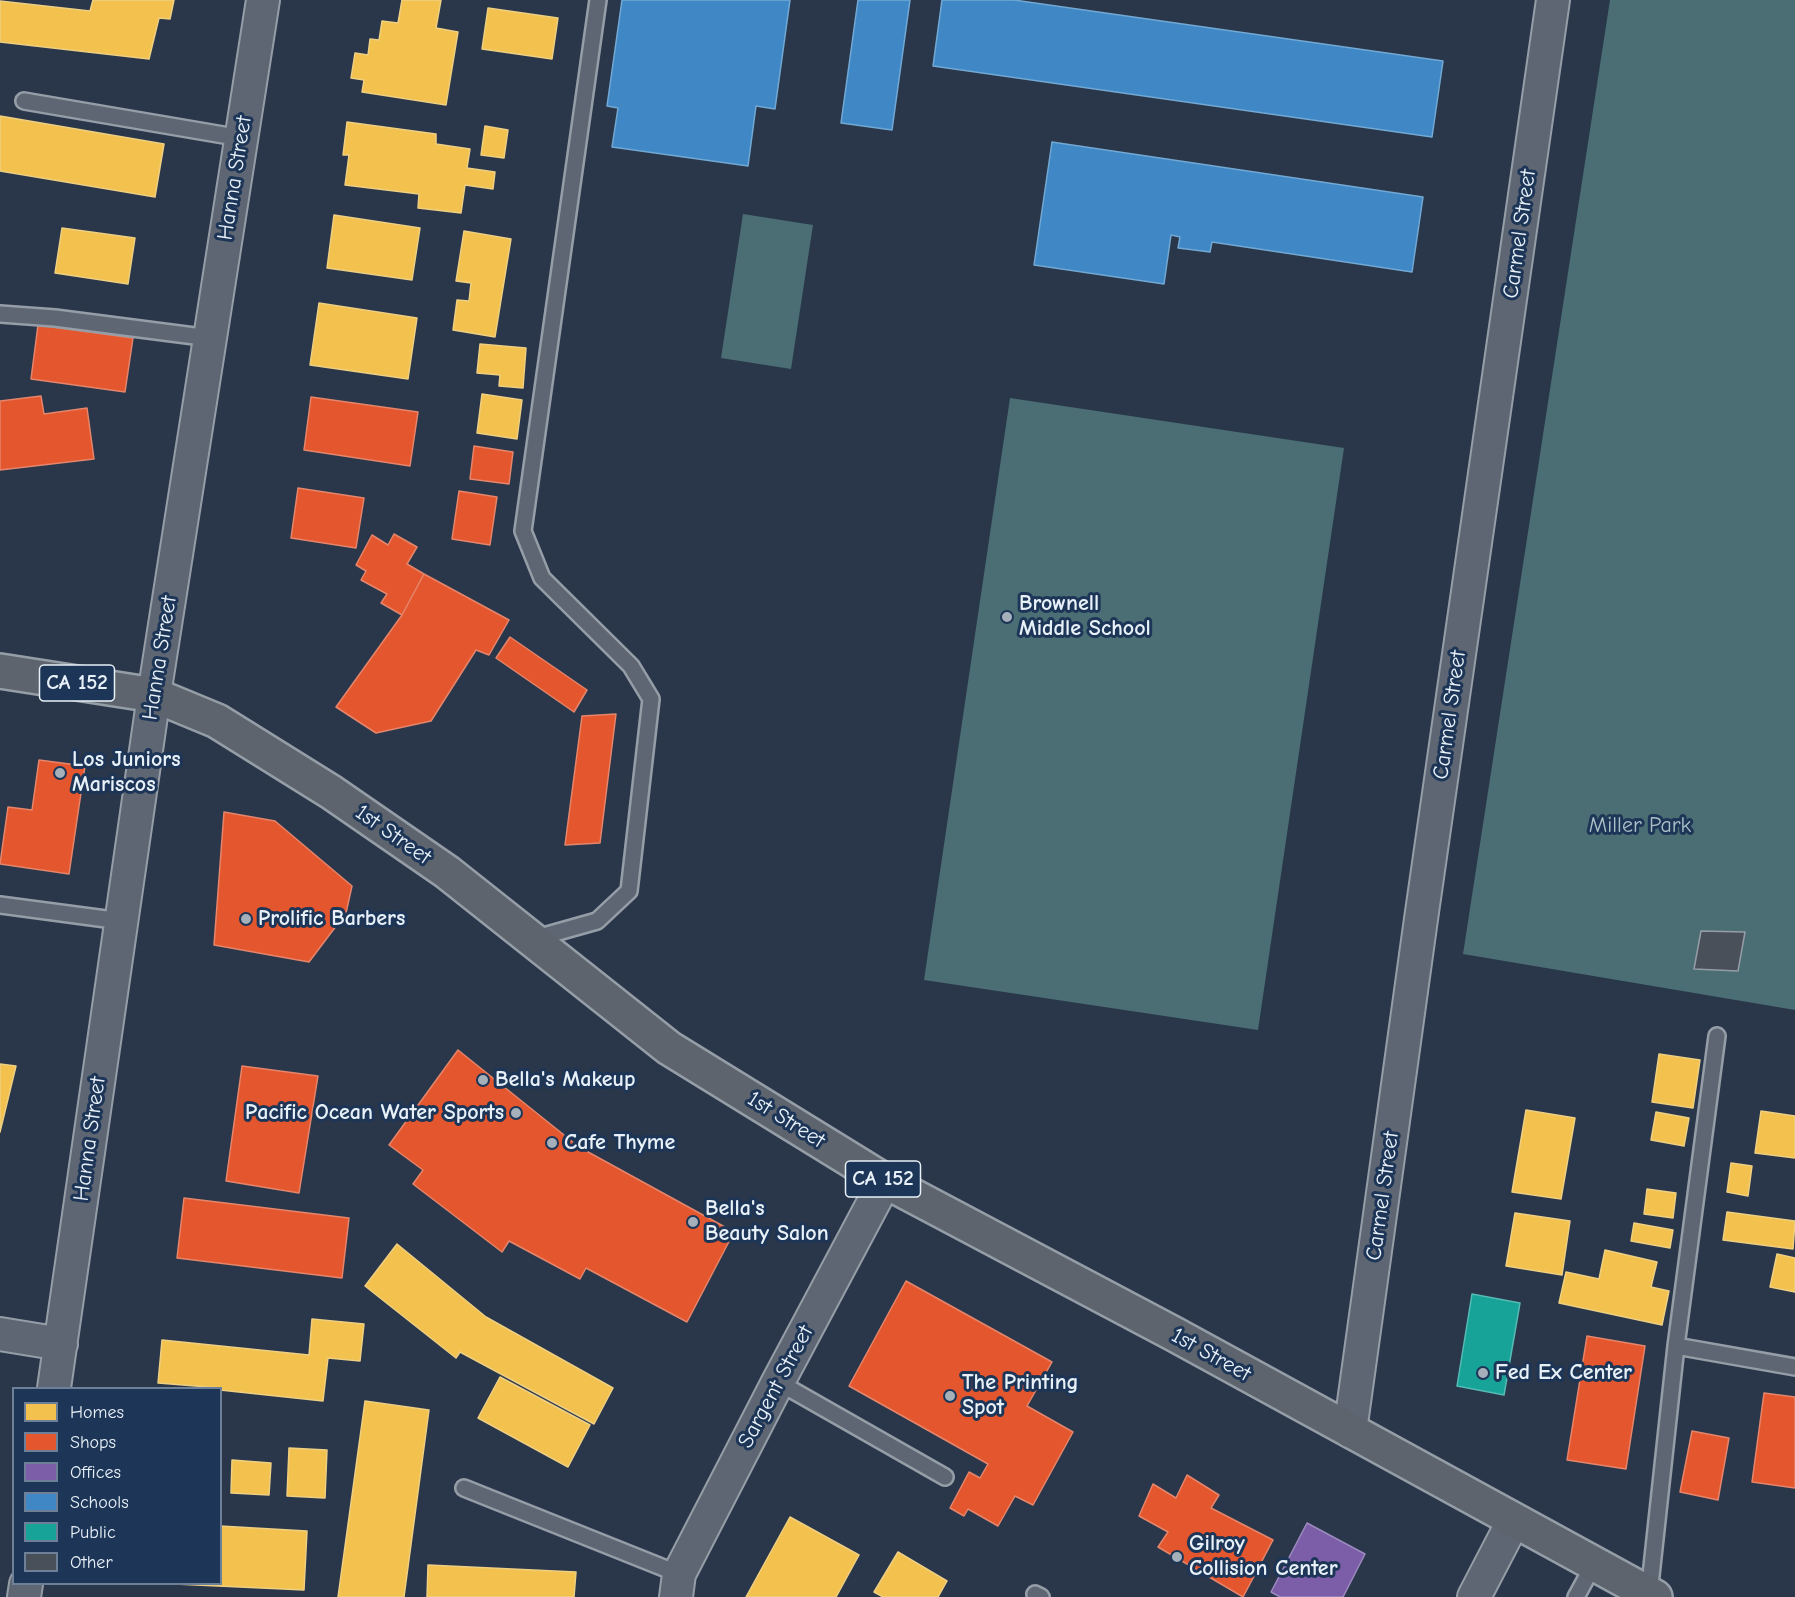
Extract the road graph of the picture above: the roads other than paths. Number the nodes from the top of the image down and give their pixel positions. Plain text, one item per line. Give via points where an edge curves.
1 (263, 0) edge
2 (598, 0) edge
3 (1553, 0) edge
4 (24, 101) dead end
5 (241, 138) junction
6 (0, 314) edge
7 (210, 338) junction
8 (0, 671) edge
9 (154, 695) junction
10 (0, 905) edge
11 (121, 921) junction
12 (533, 939) junction
13 (1717, 1036) dead end
14 (885, 1181) junction
15 (0, 1334) edge
16 (61, 1344) junction
17 (1676, 1346) junction
18 (1795, 1367) edge
19 (778, 1382) junction
20 (54, 1387) edge
21 (1350, 1431) junction
22 (945, 1477) dead end
23 (464, 1488) dead end
24 (1514, 1520) junction
25 (1594, 1564) junction
26 (678, 1586) edge
27 (1652, 1595) edge
28 (1474, 1597) edge
29 (1576, 1597) edge

1 - 5 street, Hanna Street
2 - 12 lane via 523,531 542,578 631,666 651,699 629,891 597,921
3 - 21 street, Carmel Street
4 - 5 lane
5 - 7 street, Hanna Street
6 - 7 lane
7 - 9 street, Hanna Street
8 - 9 main road, 1st Street / CA 152
9 - 11 street, Hanna Street
9 - 12 main road, 1st Street / CA 152 via 217,721 331,792 447,872
10 - 11 lane
11 - 16 street, Hanna Street
12 - 14 main road, 1st Street / CA 152 via 669,1048
13 - 17 lane
14 - 19 street, Sargent Street
14 - 21 main road, 1st Street / CA 152
15 - 16 street
16 - 20 street, Hanna Street
17 - 18 lane
17 - 27 lane
19 - 22 lane
19 - 26 street, Sargent Street
21 - 24 main road, 1st Street / CA 152
23 - 26 lane
24 - 25 main road, 1st Street / CA 152
24 - 28 street
25 - 27 main road, 1st Street / CA 152
25 - 29 lane

